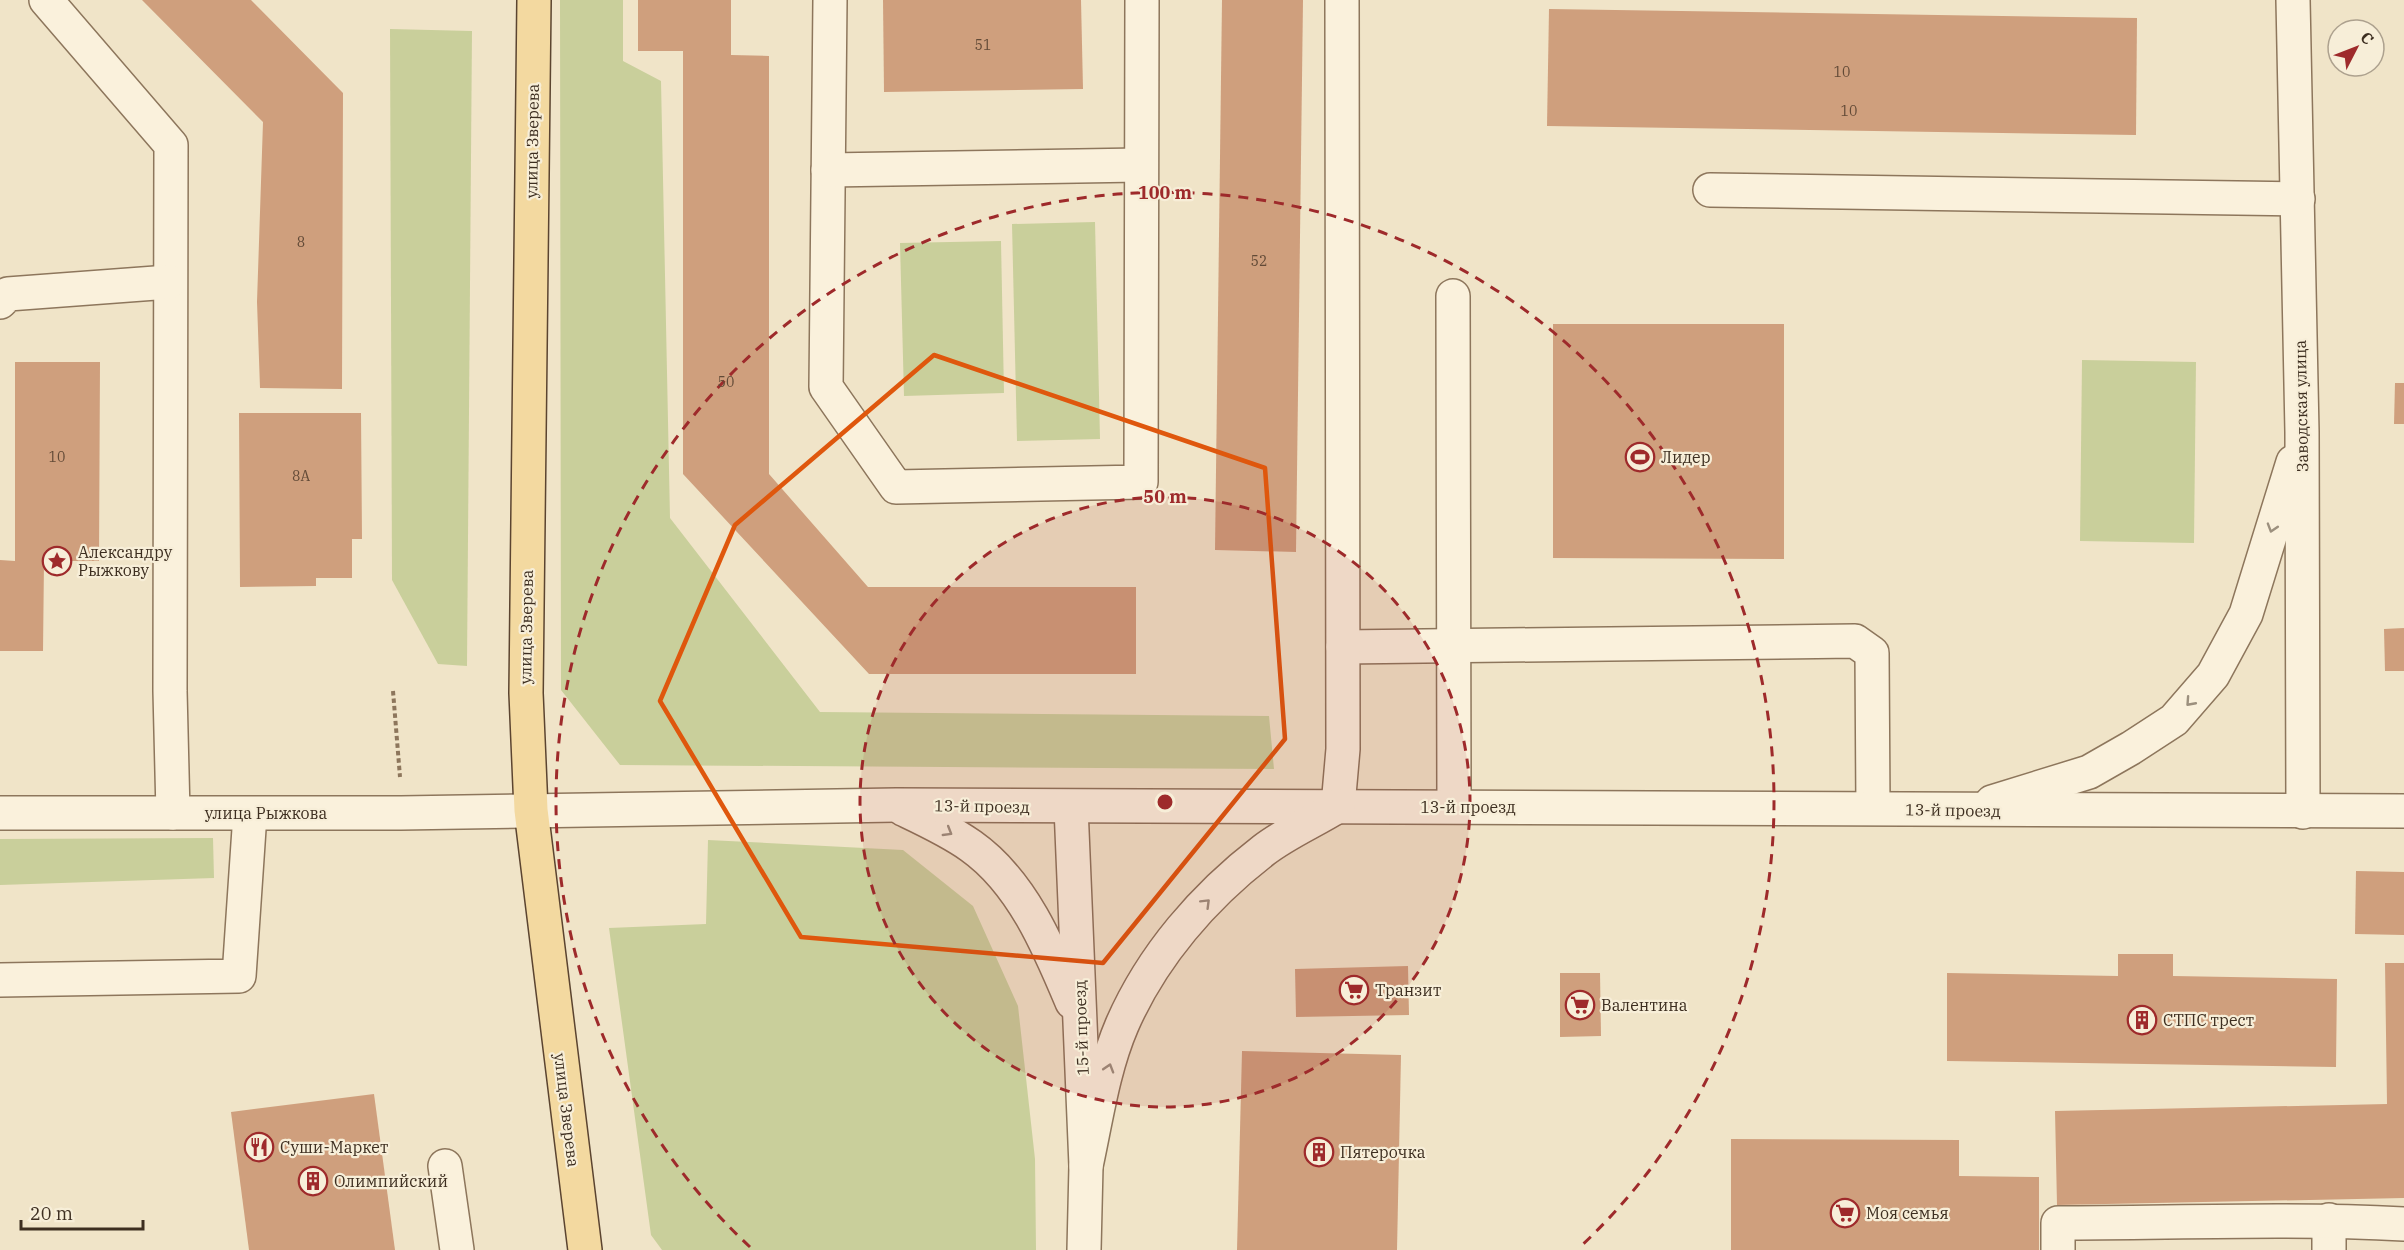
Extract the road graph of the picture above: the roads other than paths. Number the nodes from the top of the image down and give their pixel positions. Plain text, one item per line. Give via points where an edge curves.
1 (46, 0) edge
2 (534, 0) edge
3 (830, 0) edge
4 (1142, 0) edge
5 (1342, 0) edge
6 (2293, 0) edge
7 (1140, 165) junction
8 (828, 170) junction
9 (1710, 190) dead end
10 (2298, 198) junction
11 (169, 282) junction
12 (1453, 296) dead end
13 (0, 302) edge
14 (2302, 432) junction
15 (1454, 646) junction
16 (1343, 647) junction
17 (896, 805) junction
18 (1338, 806) junction
19 (1454, 806) junction
20 (1071, 807) junction
21 (1873, 808) junction
22 (531, 810) junction
23 (1962, 811) junction
24 (2404, 811) edge
25 (2303, 812) junction
26 (0, 813) edge
27 (173, 813) junction
28 (250, 814) junction
29 (0, 980) edge
30 (1081, 1024) junction
31 (446, 1166) dead end
32 (1086, 1166) junction
33 (2404, 1224) edge
34 (2329, 1235) edge
35 (2206, 1237) edge
36 (457, 1250) edge
37 (585, 1250) edge
38 (1084, 1250) edge
39 (2058, 1250) edge

1 - 11 street via 171,145
2 - 22 main road, улица Зверева via 526,693
3 - 8 street
4 - 7 street
5 - 16 street
6 - 10 street, Заводская улица
7 - 8 street
7 - 8 street via 1141,482 908,487 896,487 826,387
9 - 10 street
10 - 14 street, Заводская улица
11 - 13 street via 8,294
11 - 27 street
12 - 15 street
14 -> 23 street via 2246,614 2213,675 2174,720 2089,772
14 - 25 street, Заводская улица
15 - 16 street
15 - 19 street
15 - 21 street via 1855,641 1872,652
16 - 18 street via 1343,749
17 - 20 street, 13-й проезд
17 - 22 street, 13-й проезд
17 -> 30 street via 973,847 1014,889 1047,940
18 - 19 street, 13-й проезд
18 - 20 street, 13-й проезд
32 -> 18 street via 1121,1026 1151,970 1181,927 1265,849
19 - 21 street, 13-й проезд
20 - 30 street, 15-й проезд
21 - 23 street, 13-й проезд
22 - 28 street, улица Рыжкова
22 - 37 main road, улица Зверева
23 - 25 street, 13-й проезд
24 - 25 street, 13-й проезд
26 - 27 street, улица Рыжкова
27 - 28 street, улица Рыжкова
28 - 29 street via 239,976
30 - 32 street, 15-й проезд
31 - 36 street
32 - 38 street, 15-й проезд
33 - 34 street
34 - 35 street
35 - 39 street via 2058,1223

